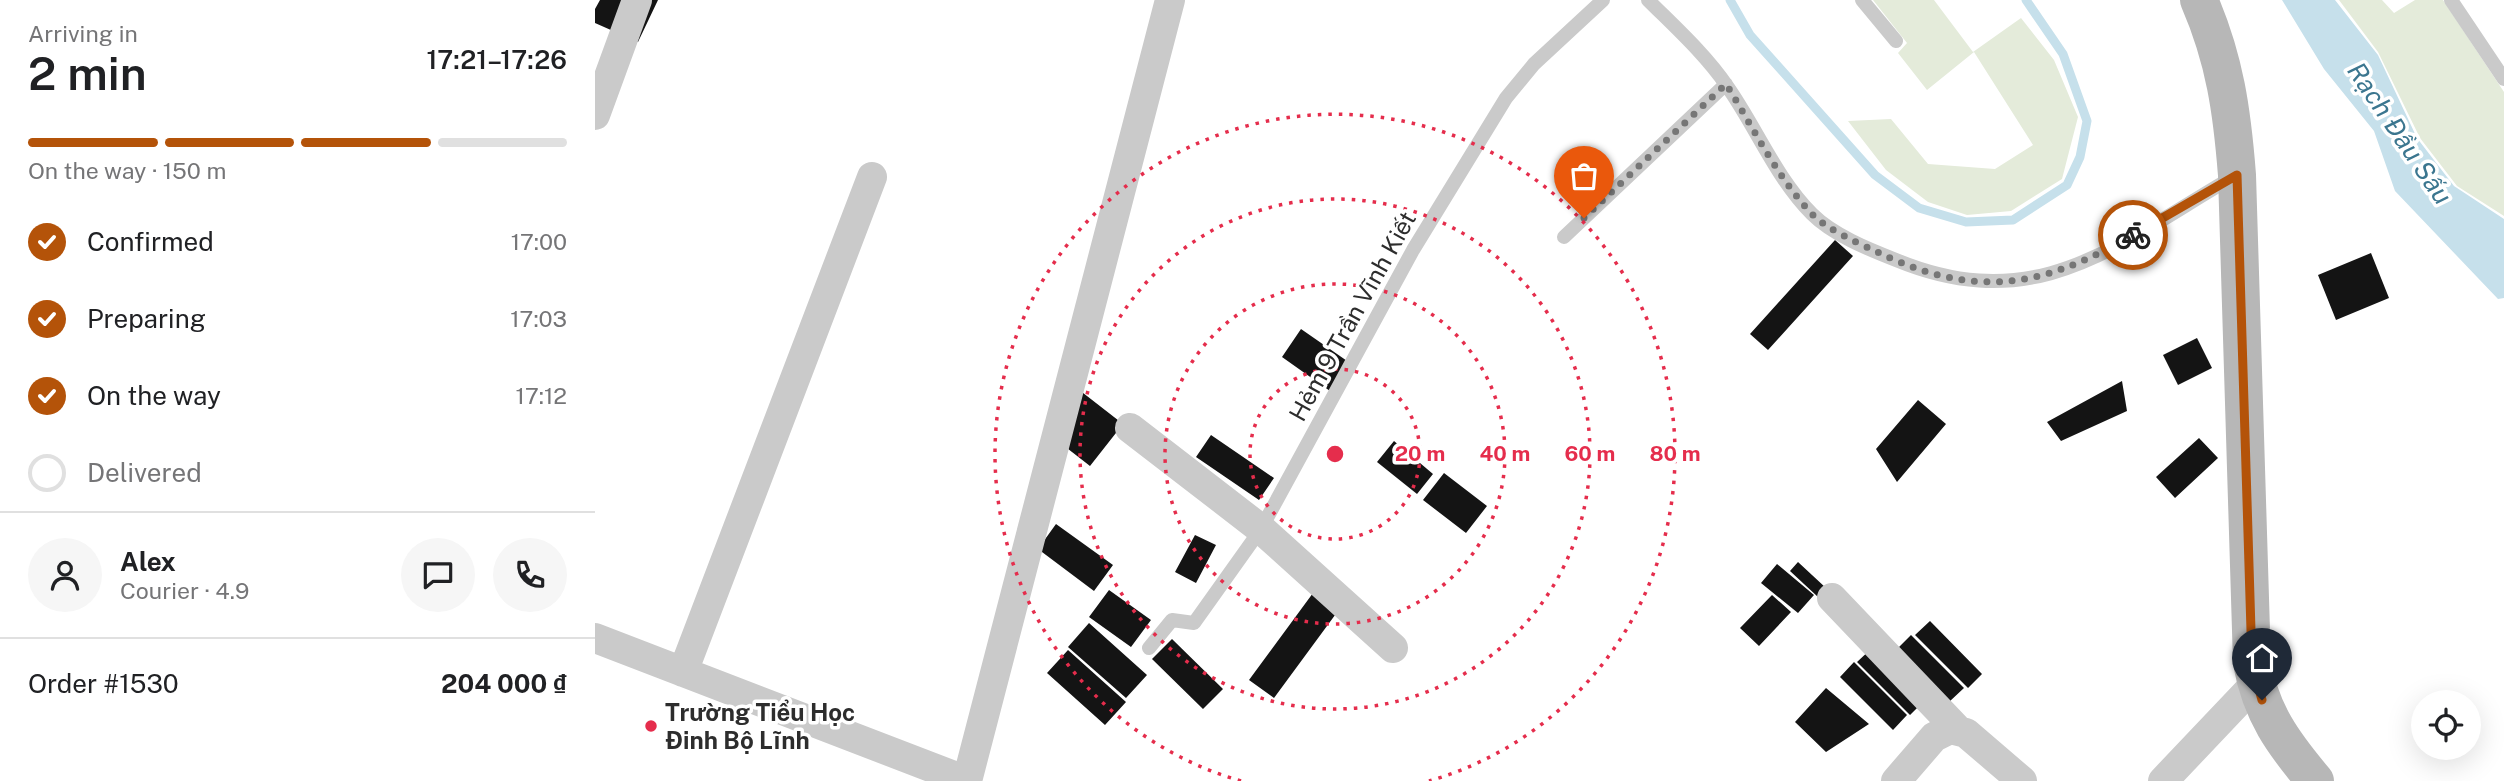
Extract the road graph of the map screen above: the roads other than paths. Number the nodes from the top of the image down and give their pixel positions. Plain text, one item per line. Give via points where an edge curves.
1 (637, 0) edge
2 (1170, 0) edge
3 (1603, 0) edge
4 (1648, 0) edge
5 (1863, 0) edge
6 (2199, 0) edge
7 (2451, 0) edge
8 (1896, 41) dead end
9 (2504, 79) edge
10 (1726, 84) junction
11 (595, 115) edge
12 (2237, 175) junction
13 (872, 177) dead end
14 (1564, 237) dead end
15 (1130, 428) dead end
16 (1261, 529) junction
17 (1832, 598) dead end
18 (595, 638) edge
19 (1149, 648) dead end
20 (1393, 648) dead end
21 (683, 672) junction
22 (2256, 683) junction
23 (1958, 730) junction
24 (967, 781) edge
25 (1896, 781) edge
26 (2022, 781) edge
27 (2163, 781) edge
28 (2315, 781) edge

1 - 11 street
2 - 24 street
3 - 16 lane, Hẻm 9 Trần Vĩnh Kiết via 1534,64 1506,98 1413,250
4 - 10 lane
5 - 8 lane
6 - 12 street via 2223,63
7 - 9 lane
10 - 12 lane via 1813,216 1881,254 1957,281 2003,283 2049,275 2089,261
10 - 14 lane
12 - 22 street
13 - 21 street
15 - 16 street
16 - 19 lane, Hẻm 9 Trần Vĩnh Kiết via 1194,623 1172,620
16 - 20 street
17 - 23 street
18 - 21 street
21 - 24 street
22 - 27 street
22 - 28 street via 2280,739
23 - 25 street via 1934,737
23 - 26 street

